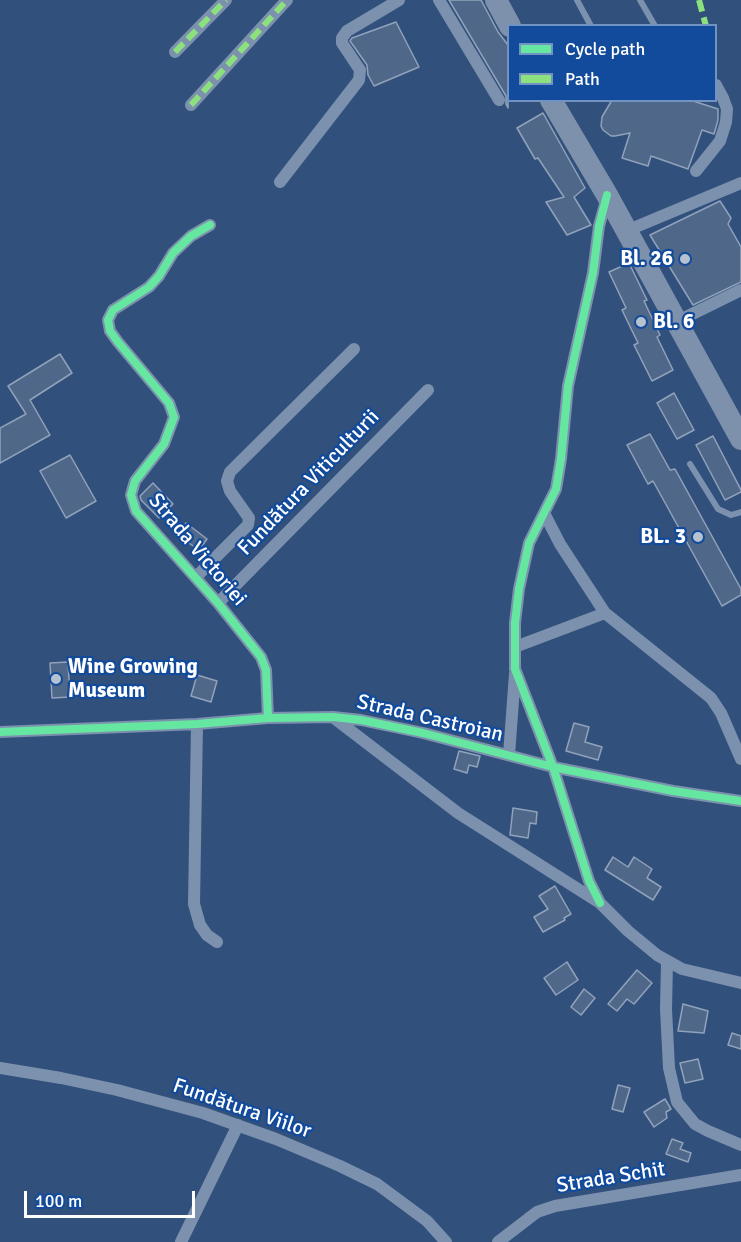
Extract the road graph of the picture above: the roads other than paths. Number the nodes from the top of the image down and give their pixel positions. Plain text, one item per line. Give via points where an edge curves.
1 (226, 0) edge
2 (287, 0) edge
3 (399, 0) edge
4 (439, 0) edge
5 (496, 0) edge
6 (577, 0) edge
7 (640, 0) edge
8 (509, 24) edge
9 (590, 24) edge
10 (654, 24) edge
11 (175, 52) dead end
12 (717, 87) edge
13 (499, 100) dead end
14 (552, 102) edge
15 (191, 105) dead end
16 (696, 171) dead end
17 (280, 182) dead end
18 (741, 183) edge
19 (607, 195) junction
20 (210, 225) dead end
21 (626, 231) junction
22 (741, 290) edge
23 (676, 322) junction
24 (354, 349) dead end
25 (428, 390) dead end
26 (741, 439) edge
27 (690, 464) dead end
28 (741, 512) edge
29 (544, 513) junction
30 (196, 577) junction
31 (218, 603) junction
32 (605, 613) junction
33 (515, 646) junction
34 (515, 669) junction
35 (333, 717) junction
36 (268, 718) junction
37 (197, 724) junction
38 (0, 732) edge
39 (509, 755) junction
40 (741, 759) edge
41 (553, 767) junction
42 (741, 801) edge
43 (600, 903) junction
44 (217, 942) dead end
45 (668, 962) junction
46 (741, 983) edge
47 (0, 1068) edge
48 (238, 1125) junction
49 (741, 1145) edge
50 (741, 1174) edge
51 (181, 1242) edge
52 (446, 1242) edge
53 (498, 1242) edge

1 - 11 street
2 - 15 street
3 - 17 street via 347,31 342,38 360,70 359,80
4 - 13 street
5 - 8 highway
6 - 9 lane
7 - 10 lane
12 - 16 street via 727,109 726,122 720,141
14 - 19 highway
18 - 21 street
19 - 21 highway
19 - 29 street via 568,386 560,473
20 - 30 street, Strada Victoriei via 191,236 173,253 149,287 113,310 108,320 117,342 169,403 174,417 164,444 135,481 131,495 136,511
21 - 23 highway
22 - 23 street
23 - 26 highway
24 - 30 street via 230,472 230,491 249,518 248,525
25 - 31 street, Fundătura Viticulturii
27 - 28 lane via 718,509 731,515
29 - 32 street
29 - 33 street via 525,559
30 - 31 street, Strada Victoriei
31 - 36 street, Strada Victoriei via 261,657 266,669
32 - 33 street
32 - 40 street via 711,698
33 - 34 street
34 - 39 street
34 - 41 street
35 - 36 street, Strada Castroian
35 - 39 street, Strada Castroian via 389,726
35 - 43 street via 458,813
36 - 37 street, Strada Castroian
37 - 38 street, Strada Castroian
37 - 44 street via 194,904 200,925
39 - 41 street, Strada Castroian
41 - 42 street, Strada Castroian
41 - 43 street via 589,881
43 - 45 street via 643,945
45 - 46 street via 696,974
45 - 49 street via 669,1068 676,1102 695,1124
47 - 48 street, Fundătura Viilor via 117,1090
48 - 51 street
48 - 52 street, Fundătura Viilor via 377,1184 418,1214
50 - 53 street, Strada Schit via 555,1206 537,1212

